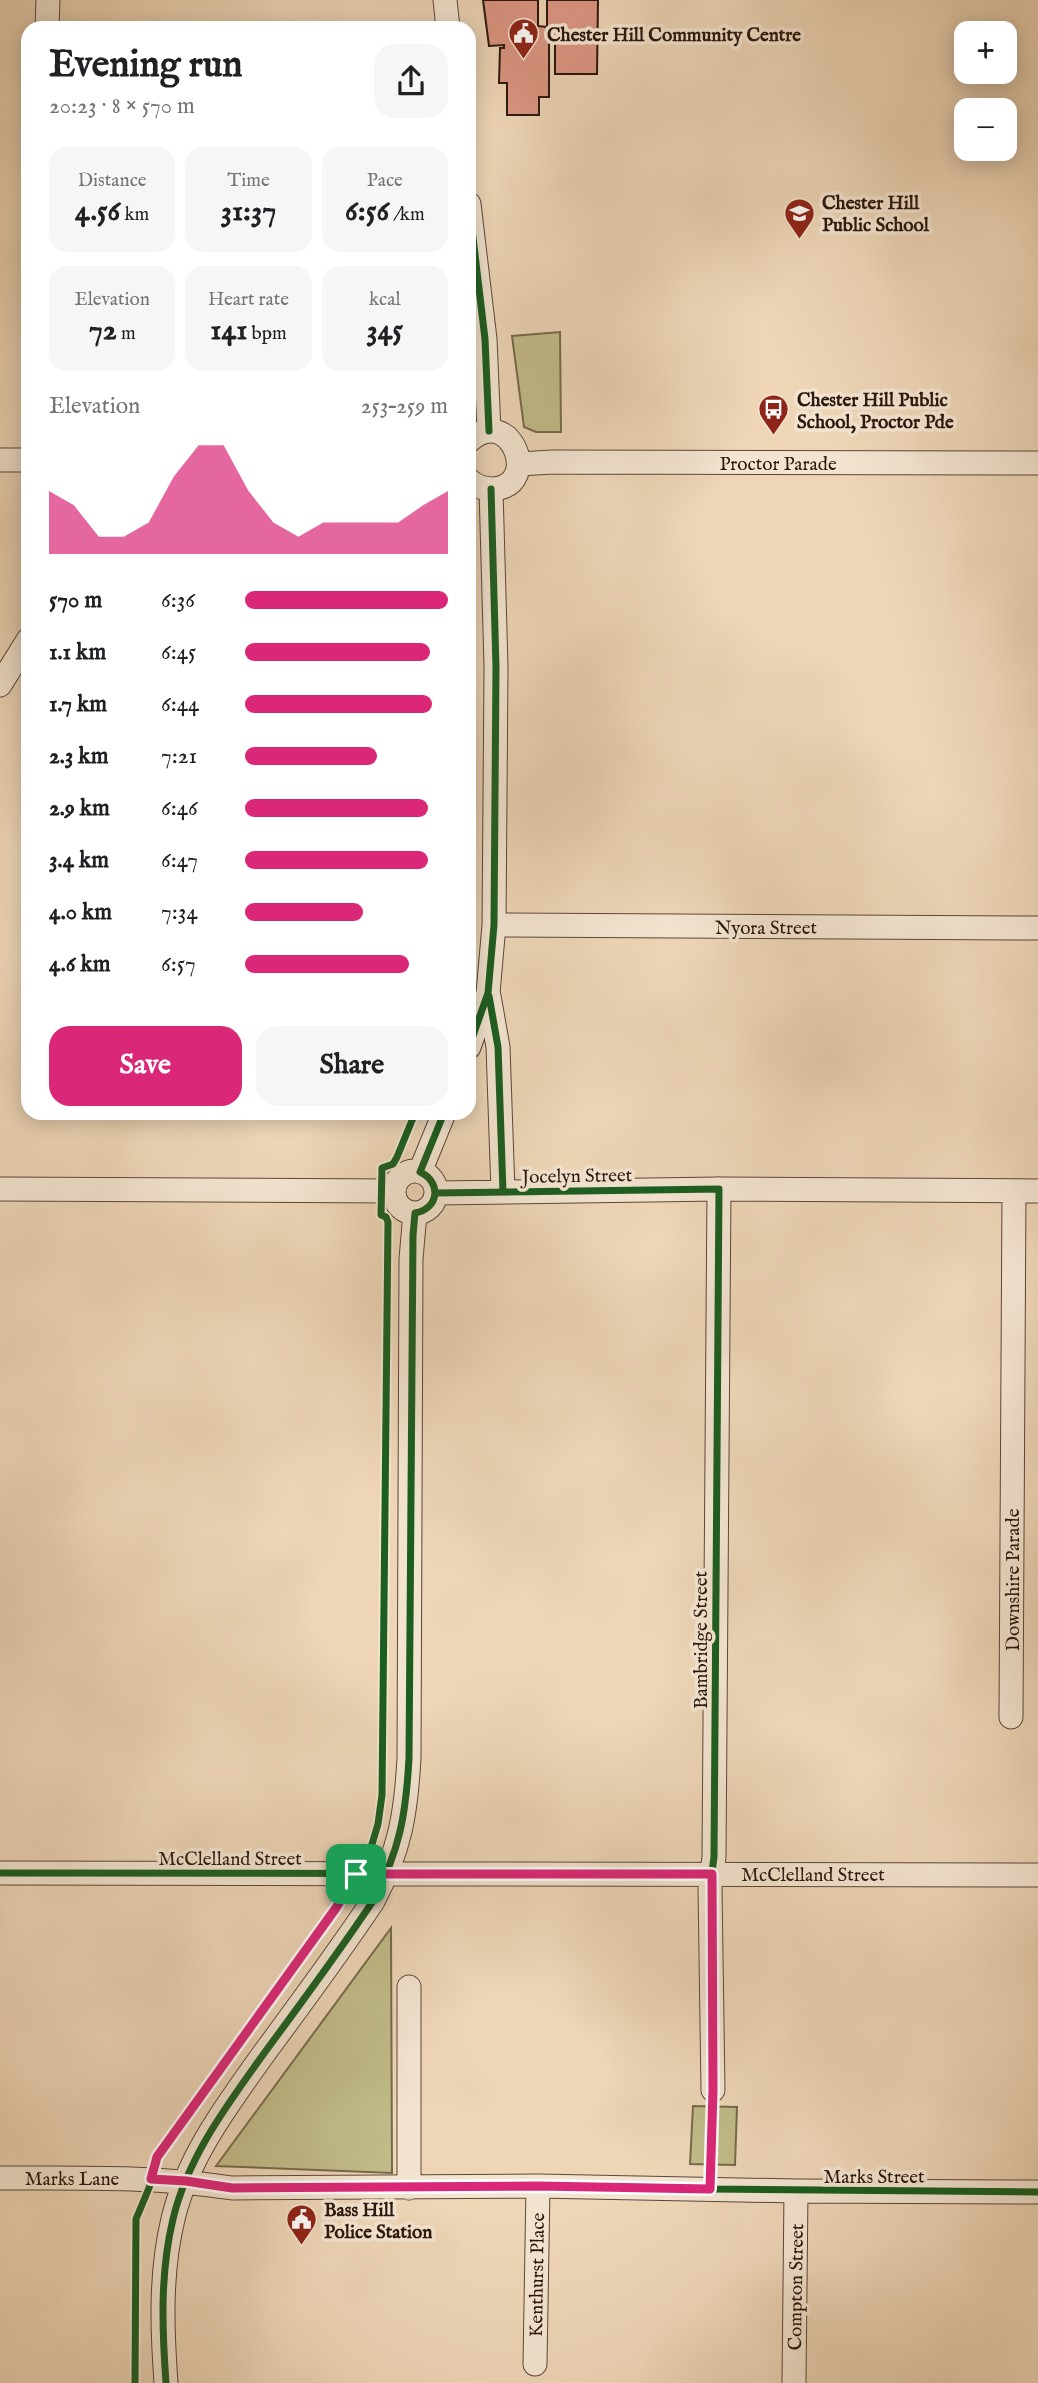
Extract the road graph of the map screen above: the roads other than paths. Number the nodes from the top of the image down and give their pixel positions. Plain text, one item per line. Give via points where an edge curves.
1 (48, 0) edge
2 (445, 0) edge
3 (47, 21) edge
4 (447, 21) edge
5 (476, 263) edge
6 (479, 436) edge
7 (0, 460) edge
8 (21, 460) edge
9 (1038, 463) edge
10 (519, 464) junction
11 (476, 485) edge
12 (491, 489) junction
13 (21, 651) edge
14 (0, 685) edge
15 (494, 925) junction
16 (1038, 928) edge
17 (488, 993) junction
18 (476, 1027) edge
19 (441, 1120) edge
20 (420, 1172) junction
21 (0, 1189) edge
22 (719, 1189) junction
23 (394, 1191) junction
24 (1014, 1191) junction
25 (1038, 1191) edge
26 (503, 1192) junction
27 (436, 1194) junction
28 (415, 1213) junction
29 (1011, 1717) dead end
30 (0, 1873) edge
31 (388, 1874) junction
32 (712, 1874) junction
33 (1038, 1875) edge
34 (409, 1987) dead end
35 (713, 2090) dead end
36 (0, 2178) edge
37 (186, 2181) junction
38 (538, 2186) junction
39 (409, 2188) junction
40 (796, 2191) junction
41 (1038, 2192) edge
42 (535, 2364) dead end
43 (166, 2383) edge
44 (794, 2383) edge

1 - 3 street
2 - 4 street
5 - 6 street via 485,339
6 - 10 street via 499,433 508,437
7 - 8 street
9 - 10 street, Proctor Parade
10 - 12 street via 506,485
11 - 12 street
12 - 15 street via 496,667
13 - 14 street
15 - 16 street, Nyora Street
15 - 17 street
17 - 18 street
17 - 26 street via 498,1047
19 - 20 street
20 - 23 street via 402,1176
20 - 27 street via 432,1180
21 - 23 street
22 - 24 street, Jocelyn Street
22 - 26 street, Jocelyn Street
22 - 32 street, Bambridge Street
23 - 28 street via 400,1207
24 - 25 street, Jocelyn Street
24 - 29 street, Downshire Parade
26 - 27 street, Jocelyn Street
27 - 28 street via 428,1209
28 - 31 street via 409,1758 404,1821
30 - 31 street, McClelland Street
31 - 32 street, McClelland Street
31 - 37 street via 357,1926 209,2133
32 - 33 street, McClelland Street
32 - 35 street, Bambridge Street
34 - 39 street
36 - 37 street, Marks Lane
37 - 39 street, Marks Street via 232,2188
37 - 43 street via 165,2258
38 - 39 street, Marks Street
38 - 40 street, Marks Street
38 - 42 street, Kenthurst Place
40 - 41 street, Marks Street
40 - 44 street, Compton Street

